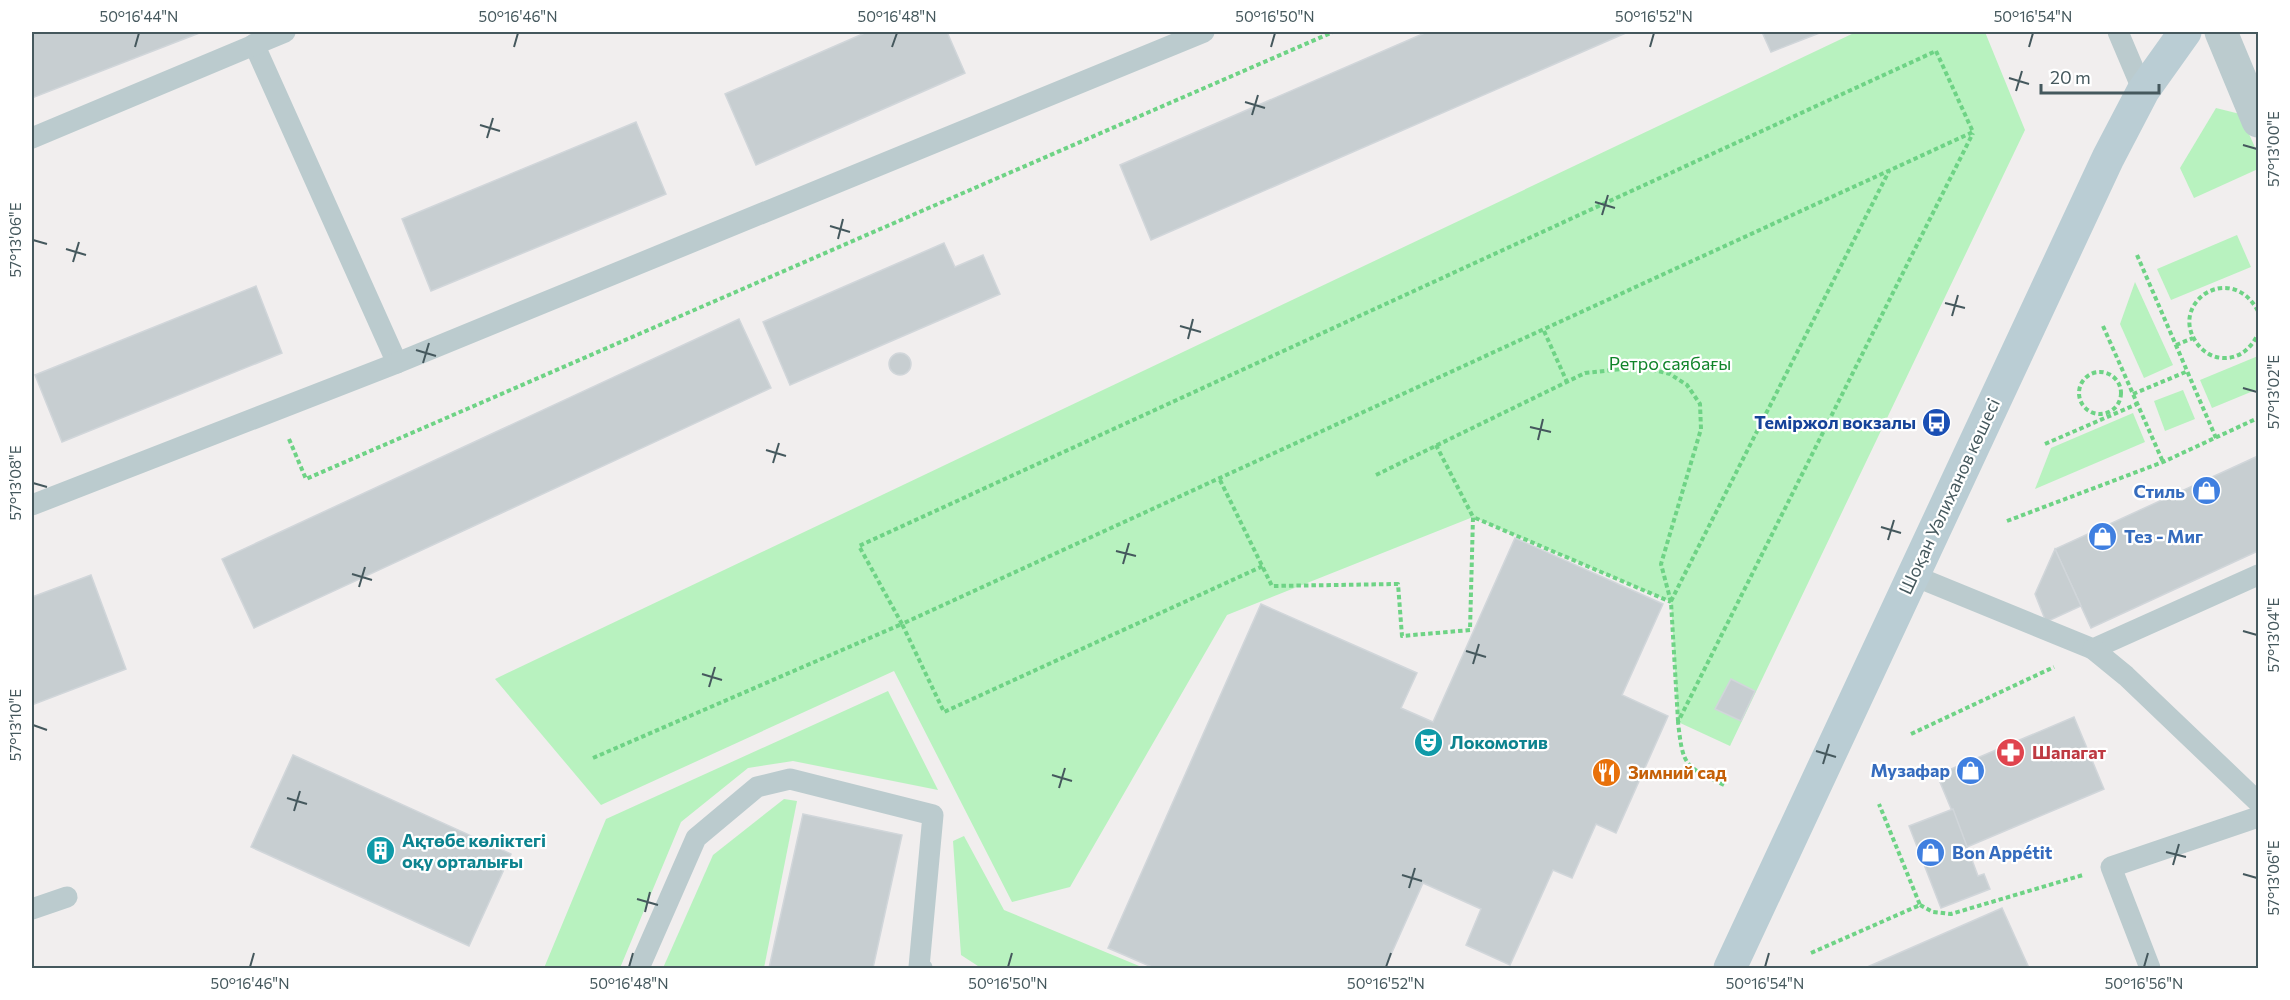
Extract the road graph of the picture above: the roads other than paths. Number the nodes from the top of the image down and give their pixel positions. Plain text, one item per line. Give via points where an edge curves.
1 (285, 32) edge
2 (1204, 32) edge
3 (2118, 32) edge
4 (2185, 32) edge
5 (2221, 32) edge
6 (254, 44) junction
7 (2143, 91) junction
8 (2259, 121) edge
9 (32, 138) edge
10 (397, 363) junction
11 (32, 505) edge
12 (1912, 575) junction
13 (2259, 575) edge
14 (2093, 649) junction
15 (2259, 802) edge
16 (2259, 817) edge
17 (67, 897) dead end
18 (32, 909) edge
19 (639, 969) edge
20 (922, 969) edge
21 (1730, 969) edge
22 (2150, 969) edge

1 - 6 lane
2 - 10 lane
3 - 7 lane
4 - 7 street, Шоқан Уәлиханов көшесі
5 - 8 street
6 - 9 lane
6 - 10 lane
7 - 12 street, Шоқан Уәлиханов көшесі
10 - 11 lane
12 - 14 lane
12 - 21 street, Шоқан Уәлиханов көшесі
13 - 14 lane
14 - 15 lane
16 - 22 lane via 2111,867
17 - 18 lane
19 - 20 lane via 696,838 757,788 790,779 933,815 919,967

